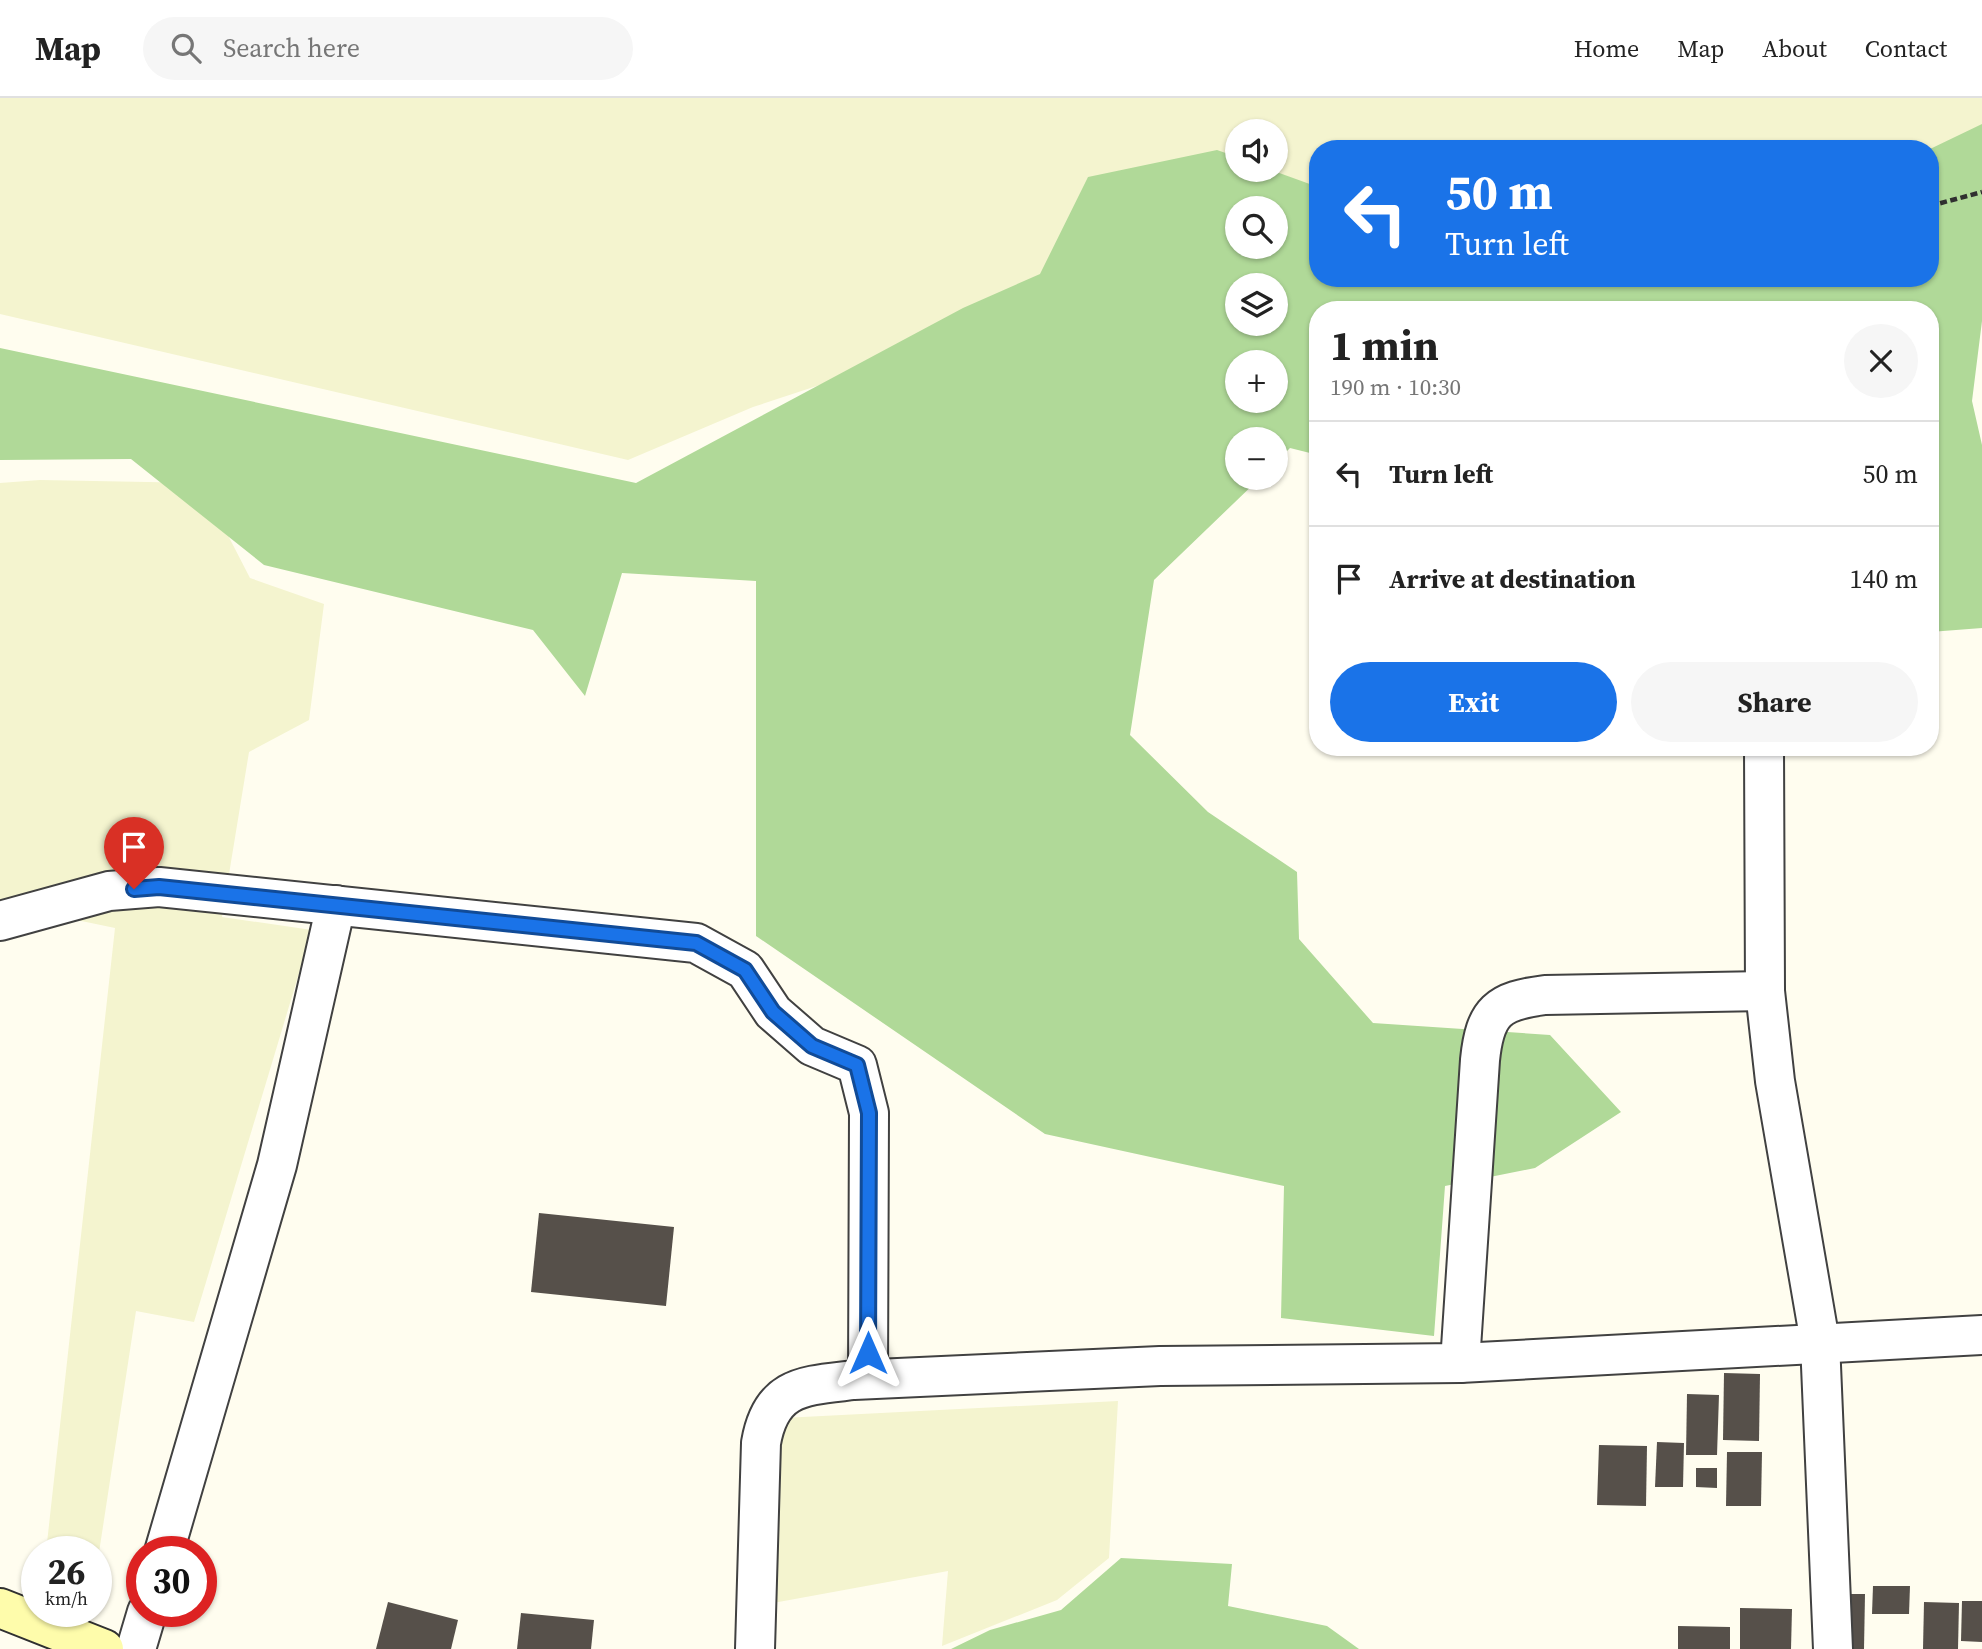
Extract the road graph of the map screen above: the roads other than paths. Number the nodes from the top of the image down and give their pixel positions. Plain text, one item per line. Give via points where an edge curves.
1 (1764, 756) edge
2 (336, 905) junction
3 (0, 921) edge
4 (1765, 990) junction
5 (1982, 1335) edge
6 (1820, 1342) junction
7 (1460, 1363) junction
8 (868, 1379) junction
9 (169, 1536) edge
10 (0, 1608) edge
11 (143, 1627) edge
12 (104, 1649) edge
13 (136, 1649) edge
14 (755, 1649) edge
15 (1833, 1649) edge

1 - 4 street
2 - 3 street via 159,887 96,894
2 - 8 street via 696,943 745,970 773,1012 812,1046 857,1065 869,1113
2 - 9 street via 277,1165
4 - 6 street via 1775,1081
4 - 7 street via 1545,995 1517,999 1495,1011 1482,1035
5 - 6 street
6 - 7 street
6 - 15 street
7 - 8 street via 1160,1366
8 - 14 street via 812,1385 782,1398 769,1411 761,1443
10 - 12 main road
11 - 13 street

